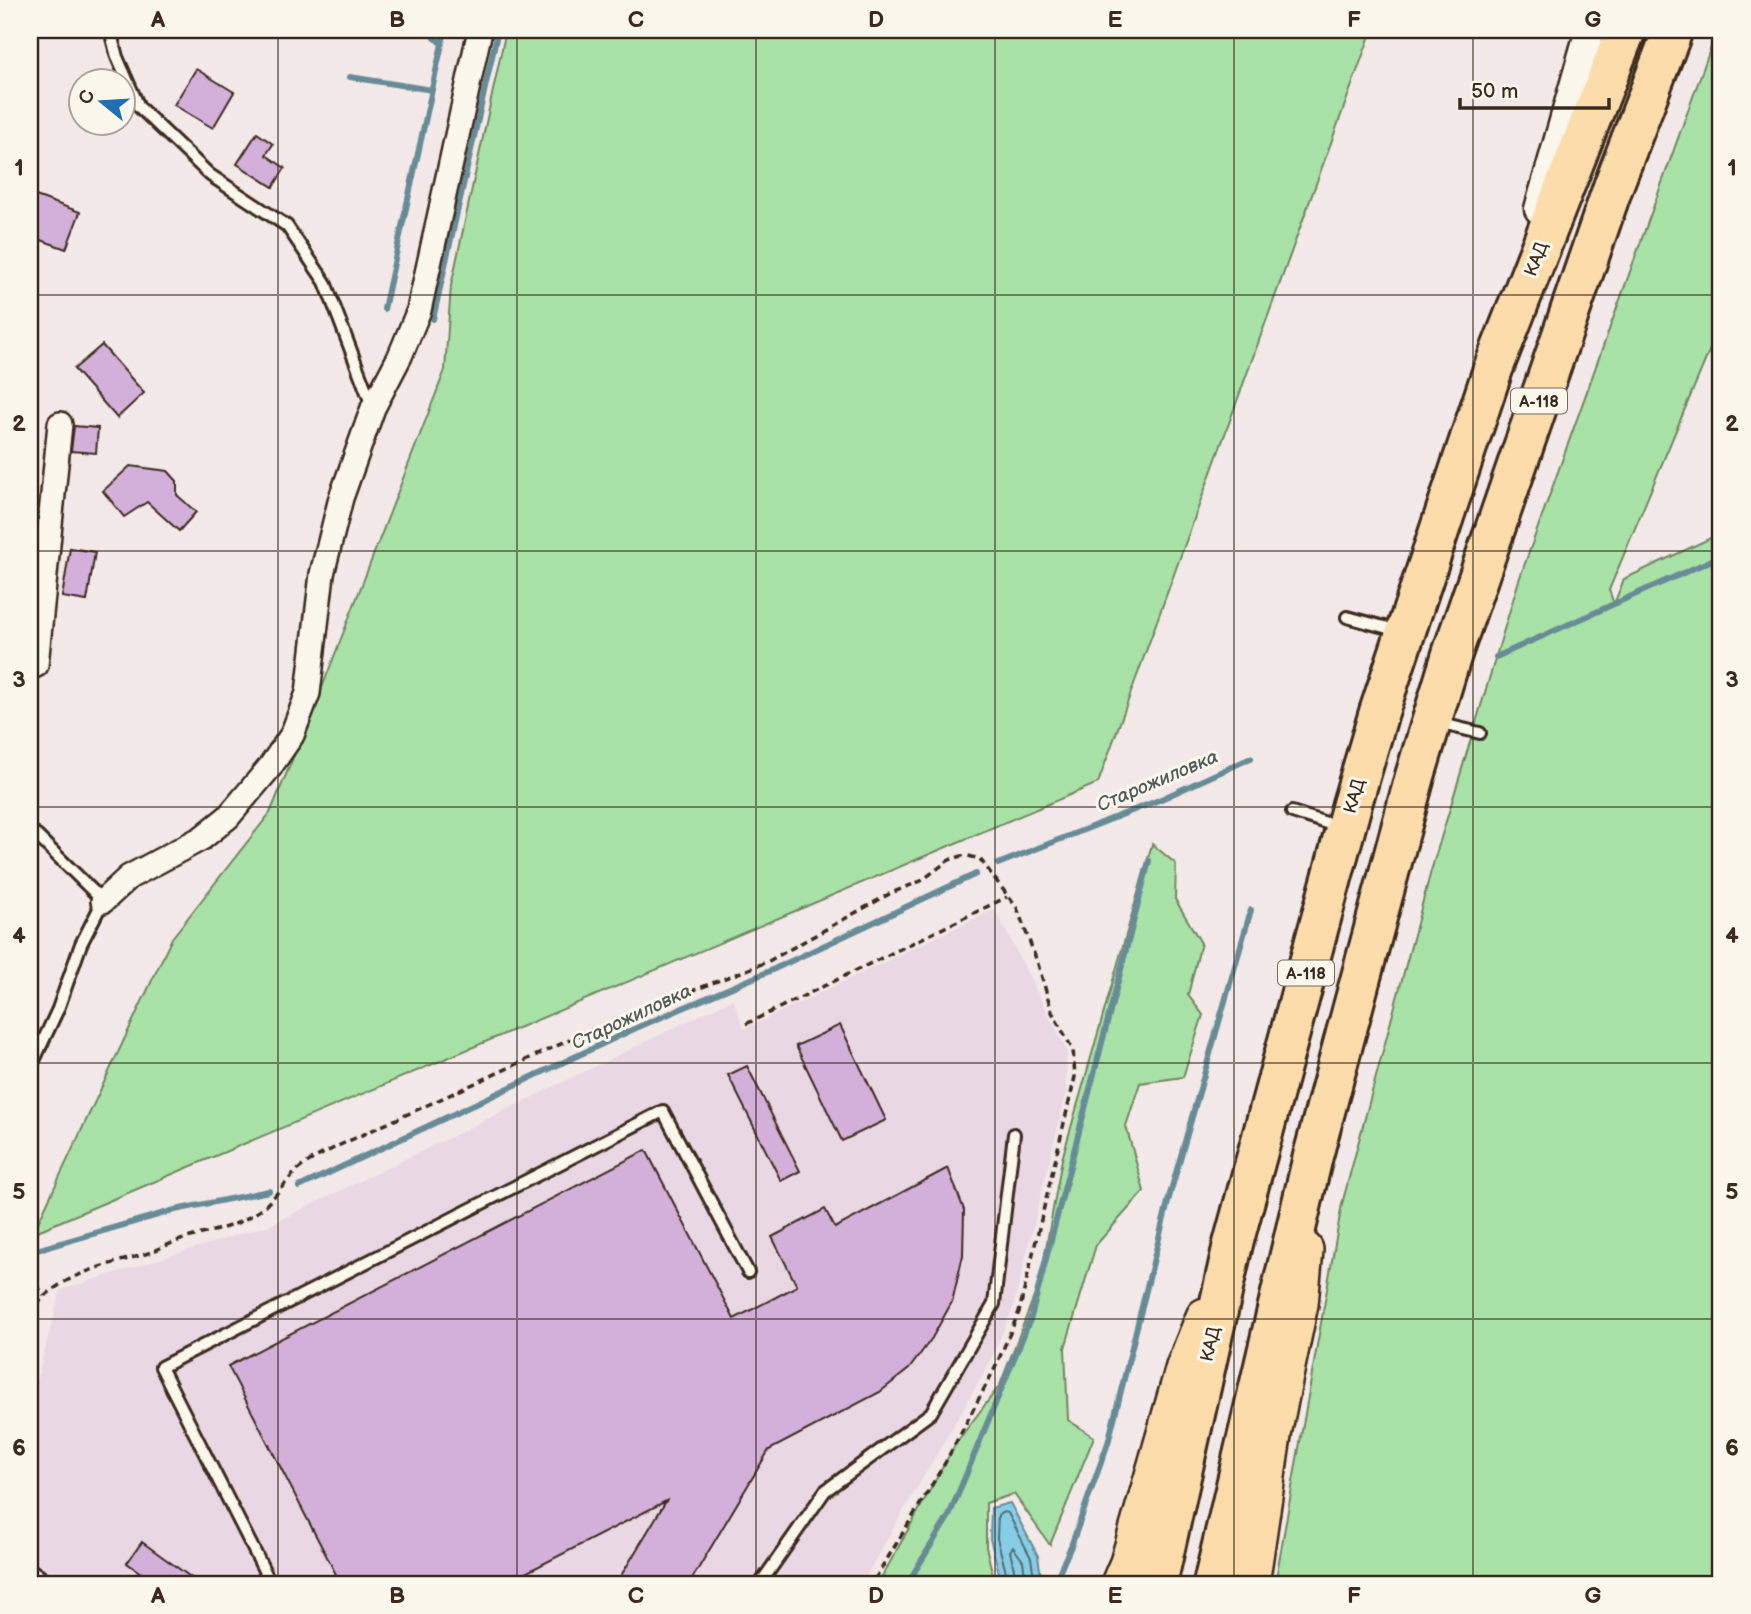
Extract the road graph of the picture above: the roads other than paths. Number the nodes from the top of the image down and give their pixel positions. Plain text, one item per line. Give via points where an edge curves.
1 (110, 30) edge
2 (480, 30) edge
3 (1590, 30) edge
4 (1626, 30) edge
5 (1673, 30) edge
6 (1493, 369) junction
7 (373, 408) junction
8 (60, 424) dead end
9 (1348, 617) dead end
10 (1405, 632) junction
11 (30, 668) edge
12 (1432, 722) junction
13 (1480, 733) dead end
14 (1292, 812) dead end
15 (30, 829) edge
16 (1345, 829) junction
17 (103, 901) junction
18 (30, 1069) edge
19 (1014, 1134) dead end
20 (1313, 1156) junction
21 (1233, 1244) junction
22 (748, 1272) dead end
23 (30, 1569) edge
24 (51, 1584) edge
25 (271, 1584) edge
26 (760, 1584) edge
27 (1120, 1584) edge
28 (1157, 1584) edge
29 (1213, 1584) edge
30 (1250, 1584) edge

1 - 7 lane via 139,107 210,175 287,226 325,282
2 - 7 street via 419,310
3 - 6 street
4 - 6 highway, КАД / А-118
5 - 12 highway, А-118 via 1614,184
6 - 10 highway, КАД / А-118
7 - 17 street via 341,498 322,573 308,693 292,735 228,817 202,838 129,877
8 - 11 street via 36,665
9 - 10 lane
10 - 16 highway, КАД / А-118
12 - 13 lane
12 - 20 highway, А-118
14 - 16 lane
15 - 17 lane
16 - 21 highway, КАД / А-118
17 - 18 lane
19 - 26 lane via 994,1304 931,1413 825,1491
20 - 29 highway, А-118
20 - 30 main road via 1299,1304 1273,1429
21 - 27 main road via 1185,1367
21 - 28 highway, КАД / А-118
22 - 25 lane via 663,1111 161,1367
23 - 24 lane

